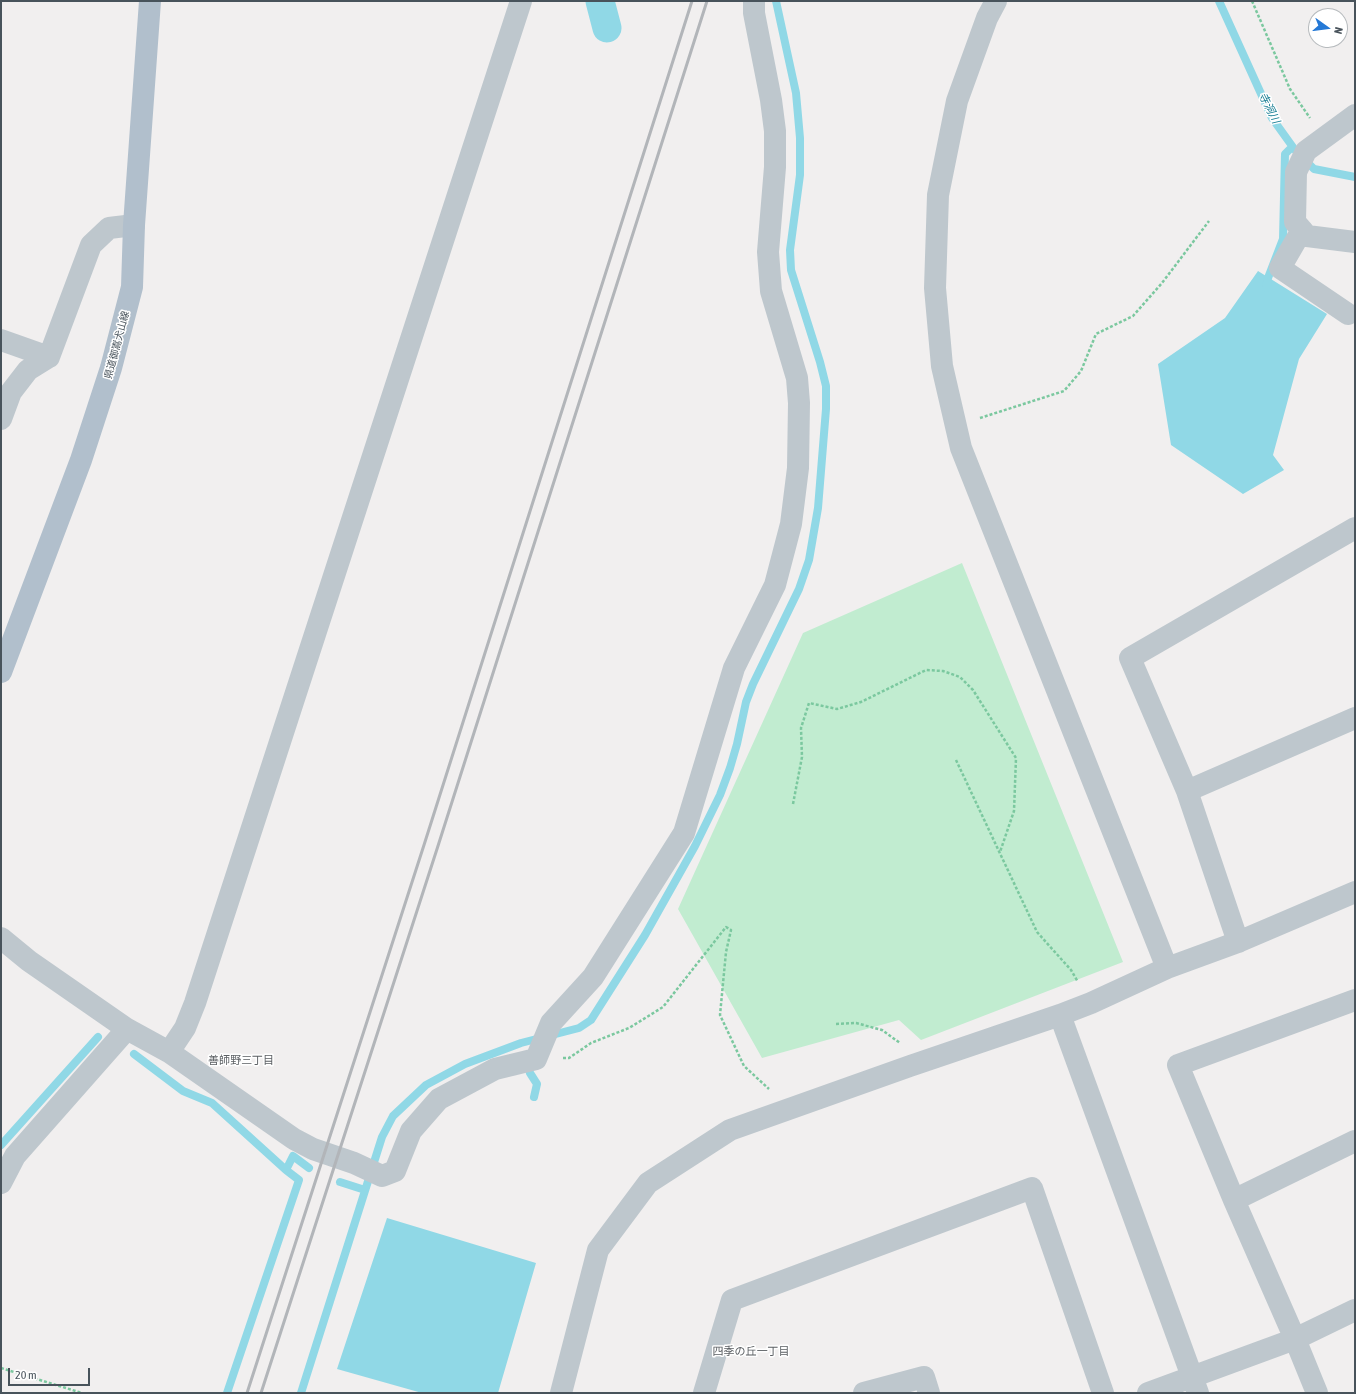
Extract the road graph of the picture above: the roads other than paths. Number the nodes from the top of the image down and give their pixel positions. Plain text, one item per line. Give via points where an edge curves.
1 (150, 1) edge
2 (521, 1) edge
3 (754, 1) edge
4 (996, 1) edge
5 (1355, 115) edge
6 (134, 224) junction
7 (1302, 230) junction
8 (1355, 242) edge
9 (1348, 314) dead end
10 (1, 340) edge
11 (49, 357) junction
12 (1, 419) edge
13 (1355, 528) edge
14 (1, 672) edge
15 (1355, 718) edge
16 (1187, 791) junction
17 (1355, 892) edge
18 (1, 938) edge
19 (1238, 942) junction
20 (1168, 968) junction
21 (1355, 1000) edge
22 (1060, 1015) junction
23 (127, 1029) junction
24 (168, 1052) junction
25 (1355, 1142) edge
26 (1, 1183) edge
27 (1234, 1200) junction
28 (1355, 1310) edge
29 (1295, 1339) junction
30 (1195, 1385) edge
31 (561, 1393) edge
32 (704, 1393) edge
33 (864, 1393) edge
34 (929, 1393) edge
35 (1103, 1393) edge
36 (1148, 1393) edge
37 (1317, 1393) edge

1 - 6 main road, 県道御嵩犬山線
2 - 24 street via 195,1003 185,1028
3 - 24 street via 775,131 775,167 768,252 771,291 796,378 799,403 798,468 791,524 775,585 734,668 684,833 593,977 551,1023 536,1059 495,1069 439,1099 411,1130 395,1171 382,1176 313,1149 294,1139
4 - 20 street via 987,18 957,101 938,195 935,288 942,366 964,455
5 - 7 street via 1306,151 1296,172 1295,222
6 - 11 street via 109,228 91,245
6 - 14 main road, 県道御嵩犬山線 via 132,287 111,368 81,460
7 - 8 street via 1307,236
7 - 9 street via 1280,268
10 - 11 street
11 - 12 street via 28,370 12,392
13 - 16 street via 1130,658
15 - 16 street
16 - 19 street
17 - 19 street
18 - 23 street via 29,961
19 - 20 street
20 - 22 street
21 - 27 street via 1178,1064
22 - 30 street
22 - 31 street via 730,1130 648,1183 598,1250
23 - 24 street
23 - 26 street via 15,1156
25 - 27 street
27 - 29 street
28 - 29 street
29 - 30 street
29 - 37 street
30 - 36 street
32 - 35 street via 732,1300 1032,1188
33 - 34 street via 924,1377

